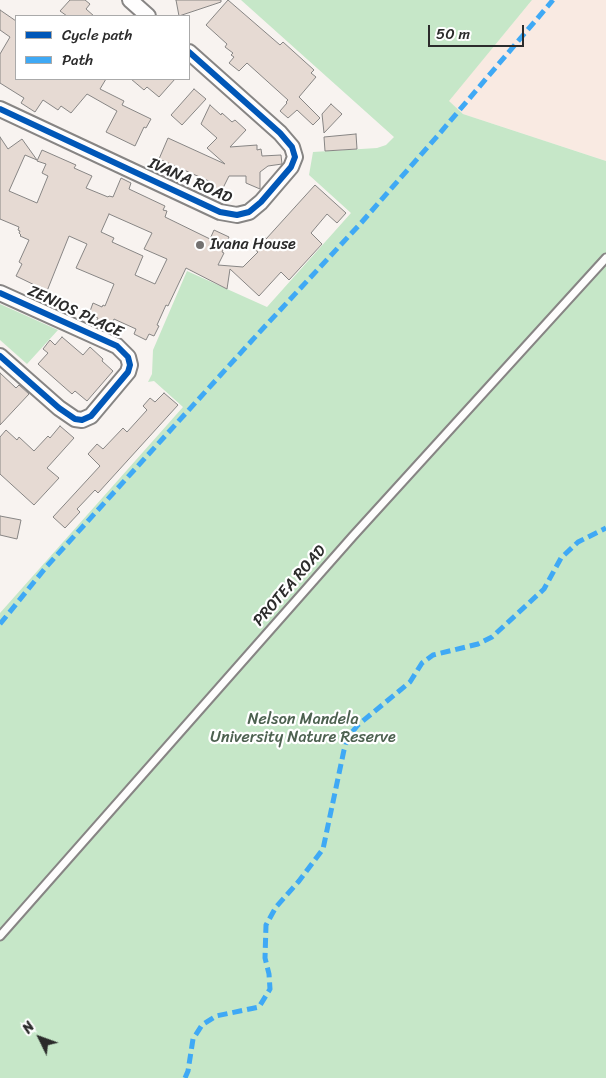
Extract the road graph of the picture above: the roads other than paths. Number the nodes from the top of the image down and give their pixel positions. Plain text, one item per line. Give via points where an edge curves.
1 (130, 0) edge
2 (147, 15) edge
3 (190, 53) edge
4 (0, 109) edge
5 (606, 258) edge
6 (0, 293) edge
7 (0, 356) edge
8 (0, 936) edge

1 - 2 street
3 - 4 street, IVANA ROAD via 292,147 294,158 291,167 249,212 237,215 220,212
5 - 8 lane, PROTEA ROAD via 353,536
6 - 7 street, ZENIOS PLACE via 117,346 128,357 130,365 128,372 91,416 82,420 66,414

